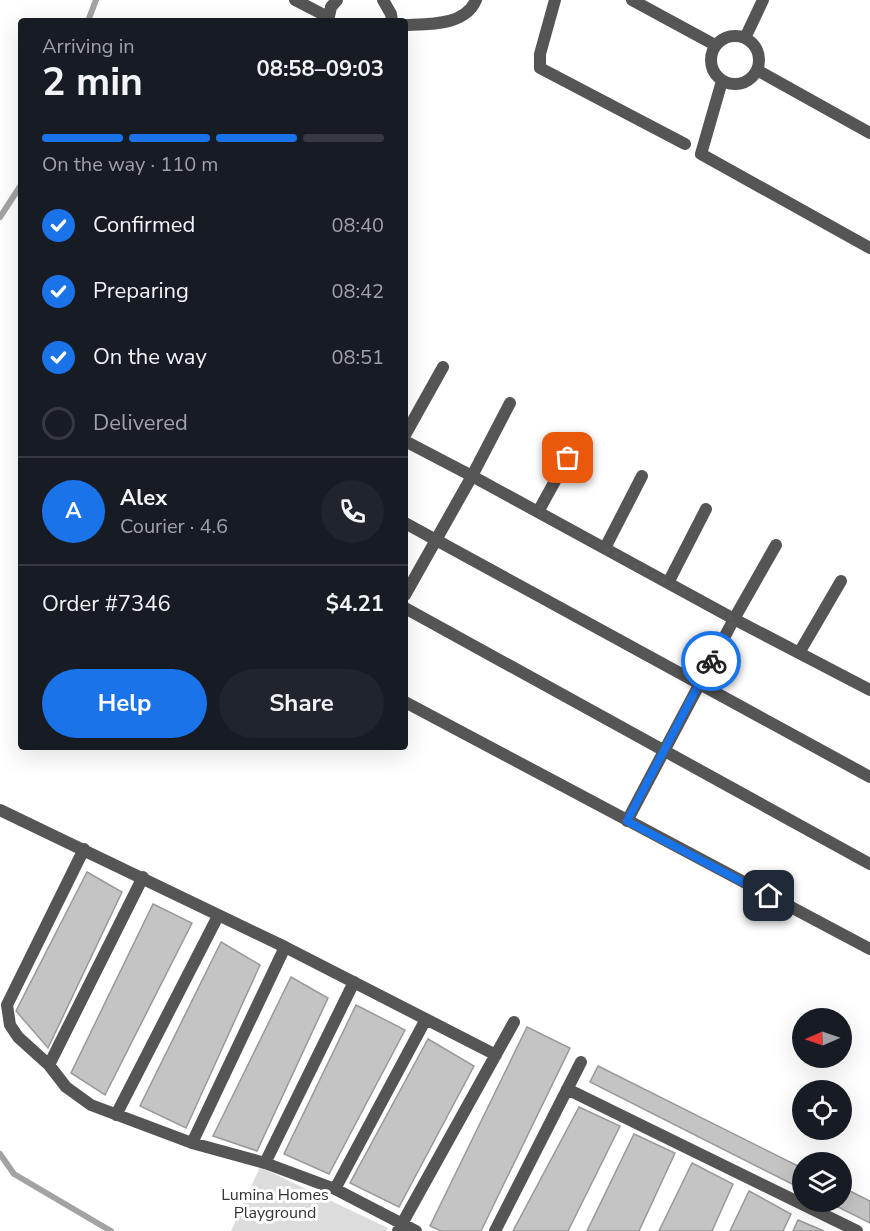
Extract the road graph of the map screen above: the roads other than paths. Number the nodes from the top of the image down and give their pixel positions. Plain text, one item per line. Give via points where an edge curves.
1 (295, 0) edge
2 (337, 0) edge
3 (382, 0) edge
4 (476, 0) edge
5 (555, 0) edge
6 (632, 0) edge
7 (763, 0) edge
8 (326, 18) edge
9 (328, 18) edge
10 (392, 18) edge
11 (408, 25) edge
12 (745, 38) junction
13 (715, 45) junction
14 (757, 70) junction
15 (722, 81) junction
16 (870, 133) edge
17 (685, 144) dead end
18 (870, 248) edge
19 (443, 367) dead end
20 (510, 403) dead end
21 (408, 430) edge
22 (578, 440) dead end
23 (408, 443) edge
24 (472, 476) junction
25 (642, 476) dead end
26 (706, 509) dead end
27 (538, 512) junction
28 (408, 525) edge
29 (435, 539) junction
30 (776, 544) dead end
31 (605, 548) junction
32 (841, 581) dead end
33 (668, 583) junction
34 (408, 589) edge
35 (408, 610) edge
36 (734, 619) junction
37 (799, 653) junction
38 (699, 684) junction
39 (870, 688) edge
40 (408, 704) edge
41 (664, 751) junction
42 (870, 777) edge
43 (0, 810) edge
44 (627, 821) junction
45 (84, 849) junction
46 (870, 864) edge
47 (143, 877) junction
48 (218, 916) junction
49 (285, 947) junction
50 (870, 949) edge
51 (354, 982) junction
52 (426, 1019) junction
53 (514, 1022) dead end
54 (496, 1055) junction
55 (581, 1062) dead end
56 (49, 1065) junction
57 (567, 1089) junction
58 (116, 1115) junction
59 (192, 1143) junction
60 (265, 1163) junction
61 (335, 1189) junction
62 (400, 1227) edge
63 (416, 1231) edge
64 (495, 1231) edge
65 (856, 1231) edge

1 - 8 street
2 - 9 street
3 - 10 street
4 - 11 street via 473,8 452,20
5 - 17 street via 540,54 540,68
6 - 13 street
7 - 12 street
12 - 13 street via 728,36
12 - 14 street via 758,54
13 - 15 street via 711,52 712,68
14 - 15 street via 738,84
14 - 16 street
15 - 18 street via 701,154
19 - 21 street
20 - 24 street
22 - 27 street
23 - 24 street
24 - 27 street
24 - 29 street
25 - 31 street
26 - 33 street
27 - 31 street
28 - 29 street
29 - 34 street
29 - 38 street
30 - 36 street
31 - 33 street
32 - 37 street
33 - 36 street
35 - 41 street
36 - 37 street
36 - 38 street
37 - 39 street
38 - 41 street
38 - 42 street
40 - 44 street
41 - 44 street
41 - 46 street
43 - 45 street
44 - 50 street
45 - 47 street
45 - 56 street via 7,1005 10,1025 18,1037
47 - 48 street
47 - 56 street
48 - 49 street
48 - 58 street
49 - 51 street
49 - 59 street
51 - 52 street
51 - 60 street
52 - 54 street
52 - 61 street
53 - 54 street
54 - 62 street
55 - 57 street
56 - 58 street via 66,1087 91,1105
57 - 64 street
57 - 65 street
58 - 59 street
59 - 60 street
60 - 61 street
61 - 62 street
62 - 63 street

